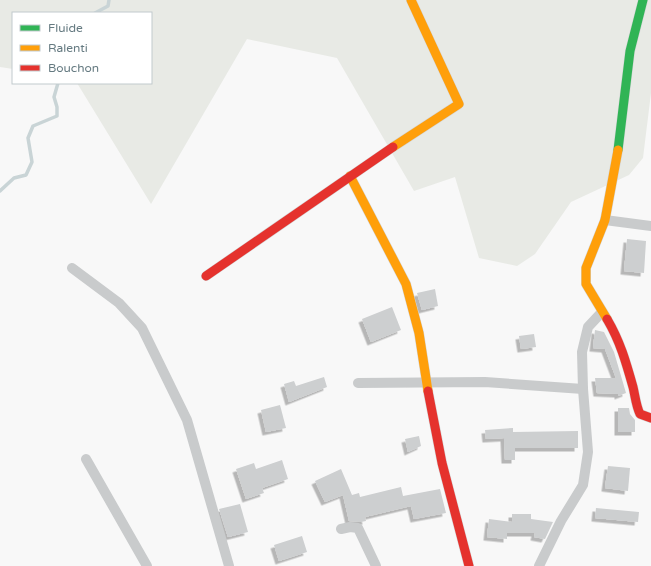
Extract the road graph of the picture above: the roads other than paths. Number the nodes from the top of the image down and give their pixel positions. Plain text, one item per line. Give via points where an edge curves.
1 (411, 0) edge
2 (643, 0) edge
3 (350, 176) junction
4 (605, 220) junction
5 (651, 226) edge
6 (72, 268) dead end
7 (206, 276) dead end
8 (602, 312) junction
9 (358, 383) dead end
10 (426, 383) junction
11 (583, 389) junction
12 (651, 418) edge
13 (86, 459) dead end
14 (341, 529) dead end
15 (147, 566) edge
16 (229, 566) edge
17 (376, 566) edge
18 (469, 566) edge
19 (539, 566) edge

1 - 3 street via 458,104
2 - 4 street via 630,51 618,148
3 - 7 street
3 - 10 street via 406,284 420,334
4 - 5 street
4 - 8 street via 586,268 586,284
6 - 16 street via 119,303 142,328 187,420
8 - 11 street via 588,327 585,336 582,352
8 - 12 street via 622,349 638,410 640,414
9 - 10 street
10 - 11 street via 486,382
10 - 18 street via 442,463
11 - 19 street via 588,452 583,485 561,521
13 - 15 street
14 - 17 street via 358,528

